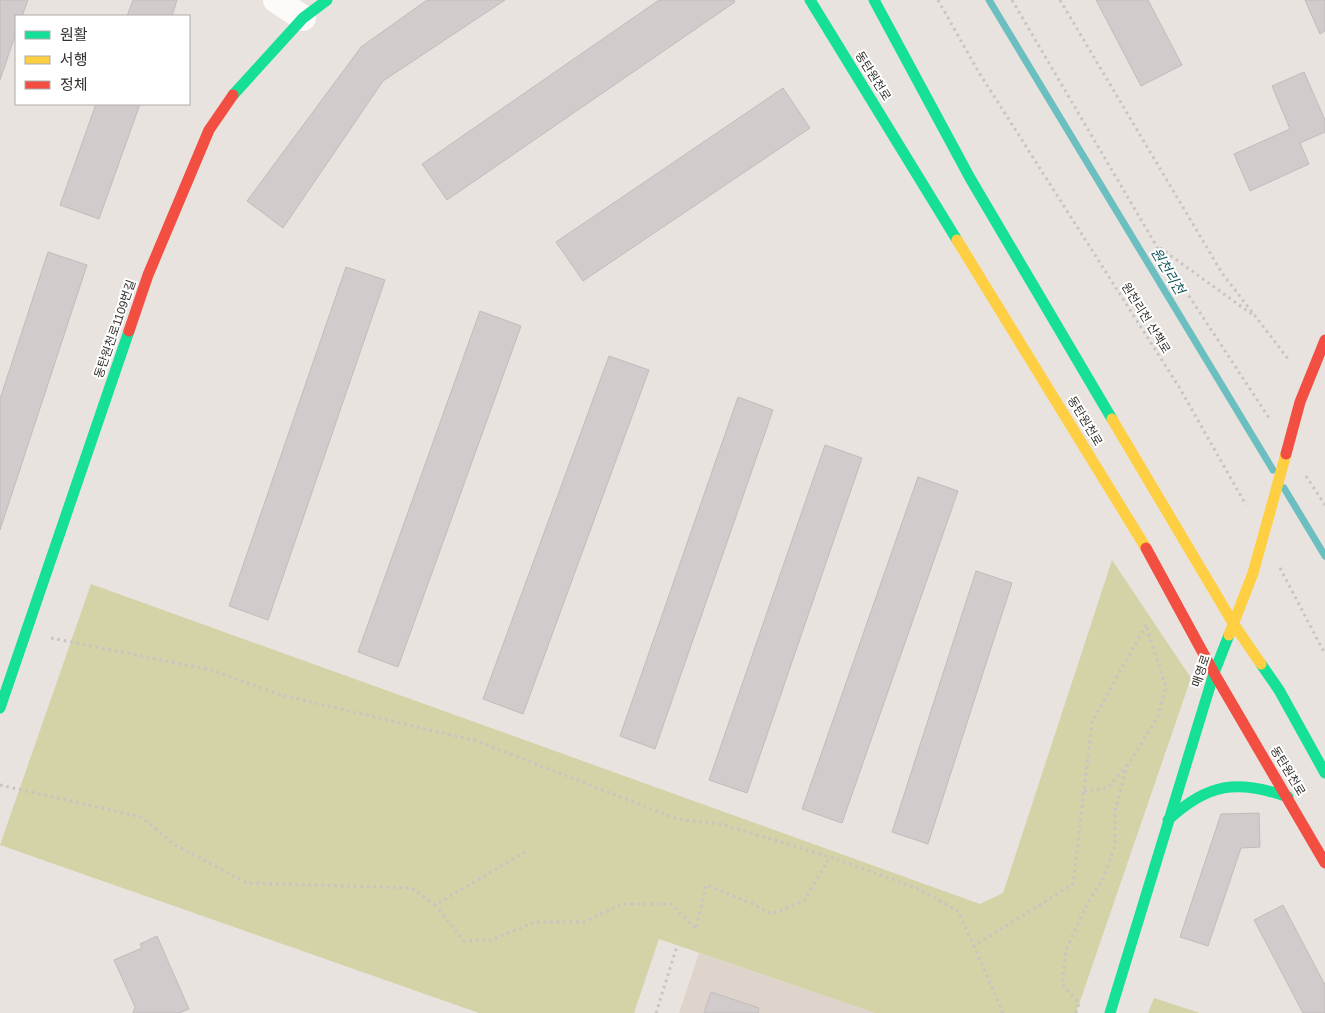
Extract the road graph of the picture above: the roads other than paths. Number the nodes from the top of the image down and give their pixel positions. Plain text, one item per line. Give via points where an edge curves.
1 (276, 0) edge
2 (327, 0) edge
3 (810, 0) edge
4 (874, 0) edge
5 (303, 18) junction
6 (1325, 340) edge
7 (1233, 623) junction
8 (7, 669) edge
9 (1214, 672) junction
10 (0, 708) edge
11 (1325, 773) edge
12 (1288, 797) junction
13 (1168, 820) junction
14 (1325, 863) edge
15 (1110, 1013) edge

1 - 5 street
2 - 5 main road, 동탄원천로1109번길
3 - 9 main road, 동탄원천로 via 1155,563
4 - 7 main road, 동탄원천로 via 970,178
5 - 8 main road, 동탄원천로1109번길 via 239,87 209,130 148,275 26,633
6 - 7 main road, 매영로 via 1300,402 1253,573
7 - 9 main road, 매영로
7 - 11 main road, 동탄원천로 via 1279,690
8 - 10 main road, 동탄원천로1109번길
9 - 12 main road, 동탄원천로
9 - 13 main road, 매영로
12 - 13 main road via 1250,785 1217,787 1185,803
12 - 14 main road, 동탄원천로
13 - 15 main road, 매영로

